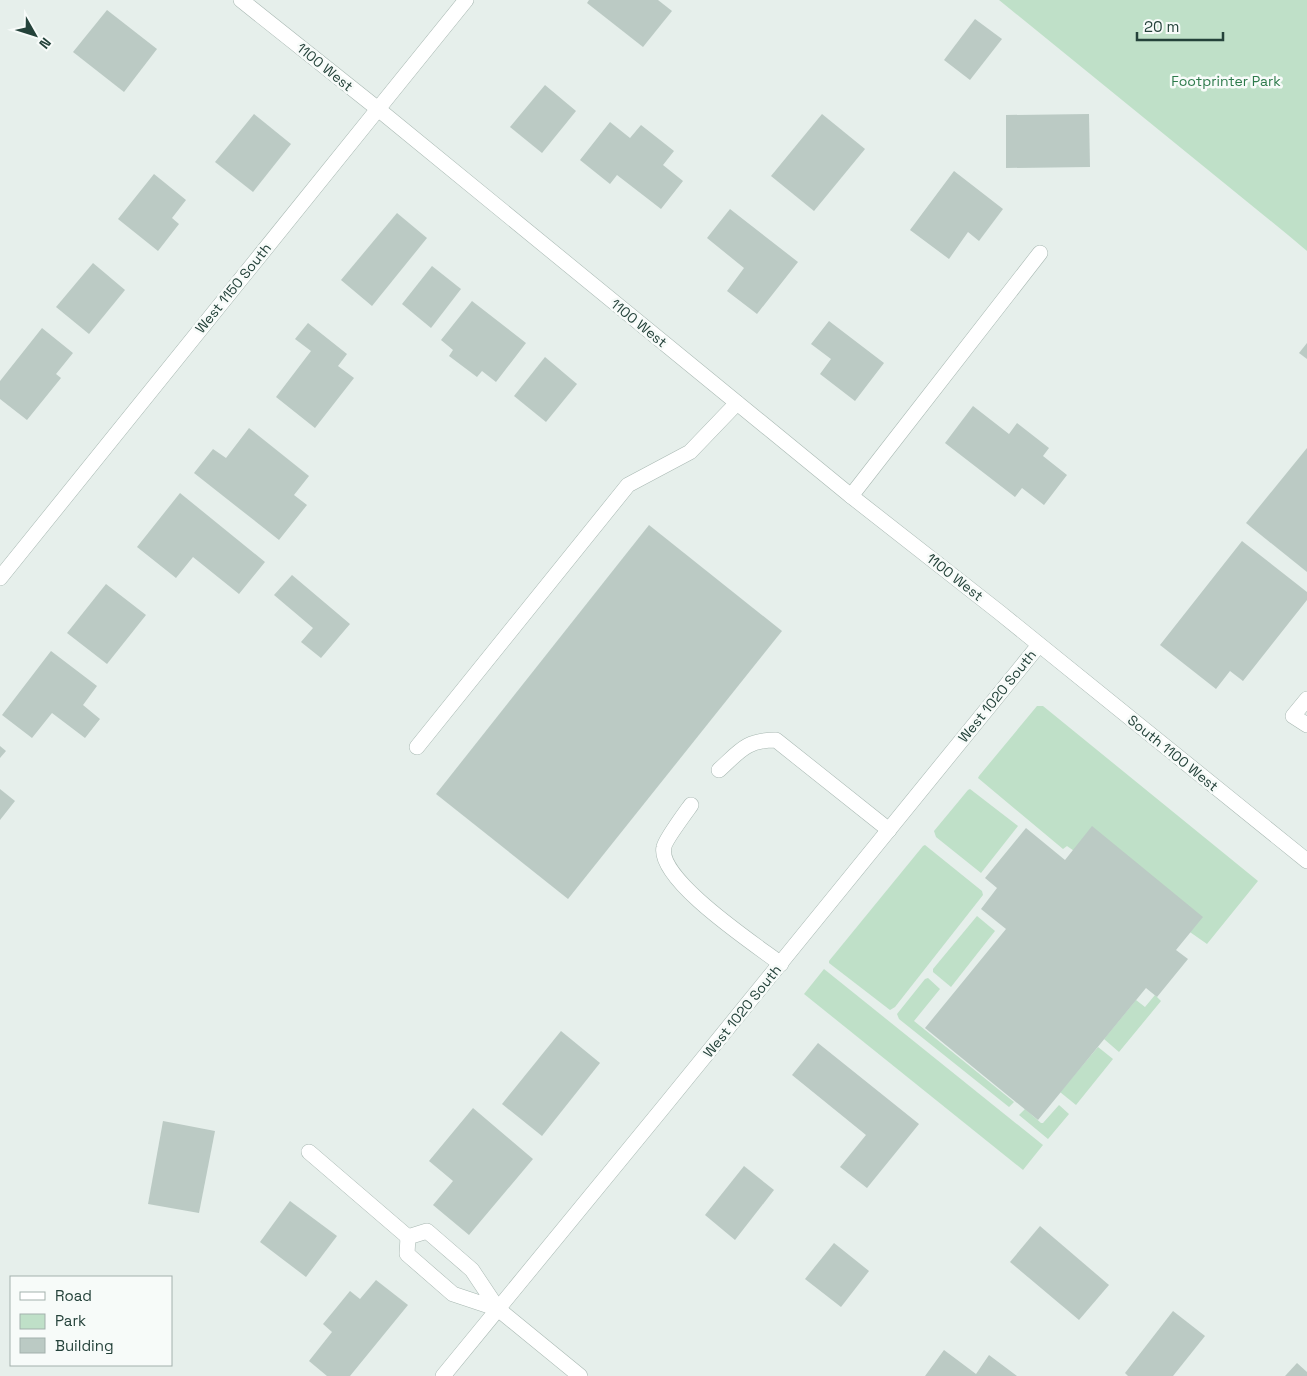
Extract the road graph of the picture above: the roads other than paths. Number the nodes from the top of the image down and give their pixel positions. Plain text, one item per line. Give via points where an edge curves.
1 (241, 0) edge
2 (466, 0) edge
3 (378, 109) junction
4 (1040, 253) dead end
5 (737, 403) junction
6 (851, 496) junction
7 (0, 578) edge
8 (1039, 645) junction
9 (1307, 699) edge
10 (1307, 726) edge
11 (417, 747) dead end
12 (719, 770) dead end
13 (691, 804) dead end
14 (889, 830) junction
15 (1307, 861) edge
16 (781, 964) junction
17 (309, 1152) dead end
18 (408, 1237) junction
19 (498, 1309) junction
20 (443, 1376) edge
21 (580, 1376) edge

1 - 3 street, 1100 West
2 - 3 street, West 1150 South
3 - 5 street, 1100 West
3 - 7 street, West 1150 South
4 - 6 street
5 - 6 street, 1100 West
5 - 11 street via 690,452 628,484
6 - 8 street, 1100 West
8 - 14 street, West 1020 South
8 - 15 street, South 1100 West
9 - 10 street via 1293,716
12 - 14 street via 746,745 776,740
13 - 16 street via 664,847 665,861 692,895
14 - 16 street, West 1020 South
16 - 19 street, West 1020 South
17 - 18 street
18 - 19 street via 427,1232 472,1270
18 - 19 street via 407,1254 453,1294
19 - 20 street, West 1020 South
19 - 21 street

